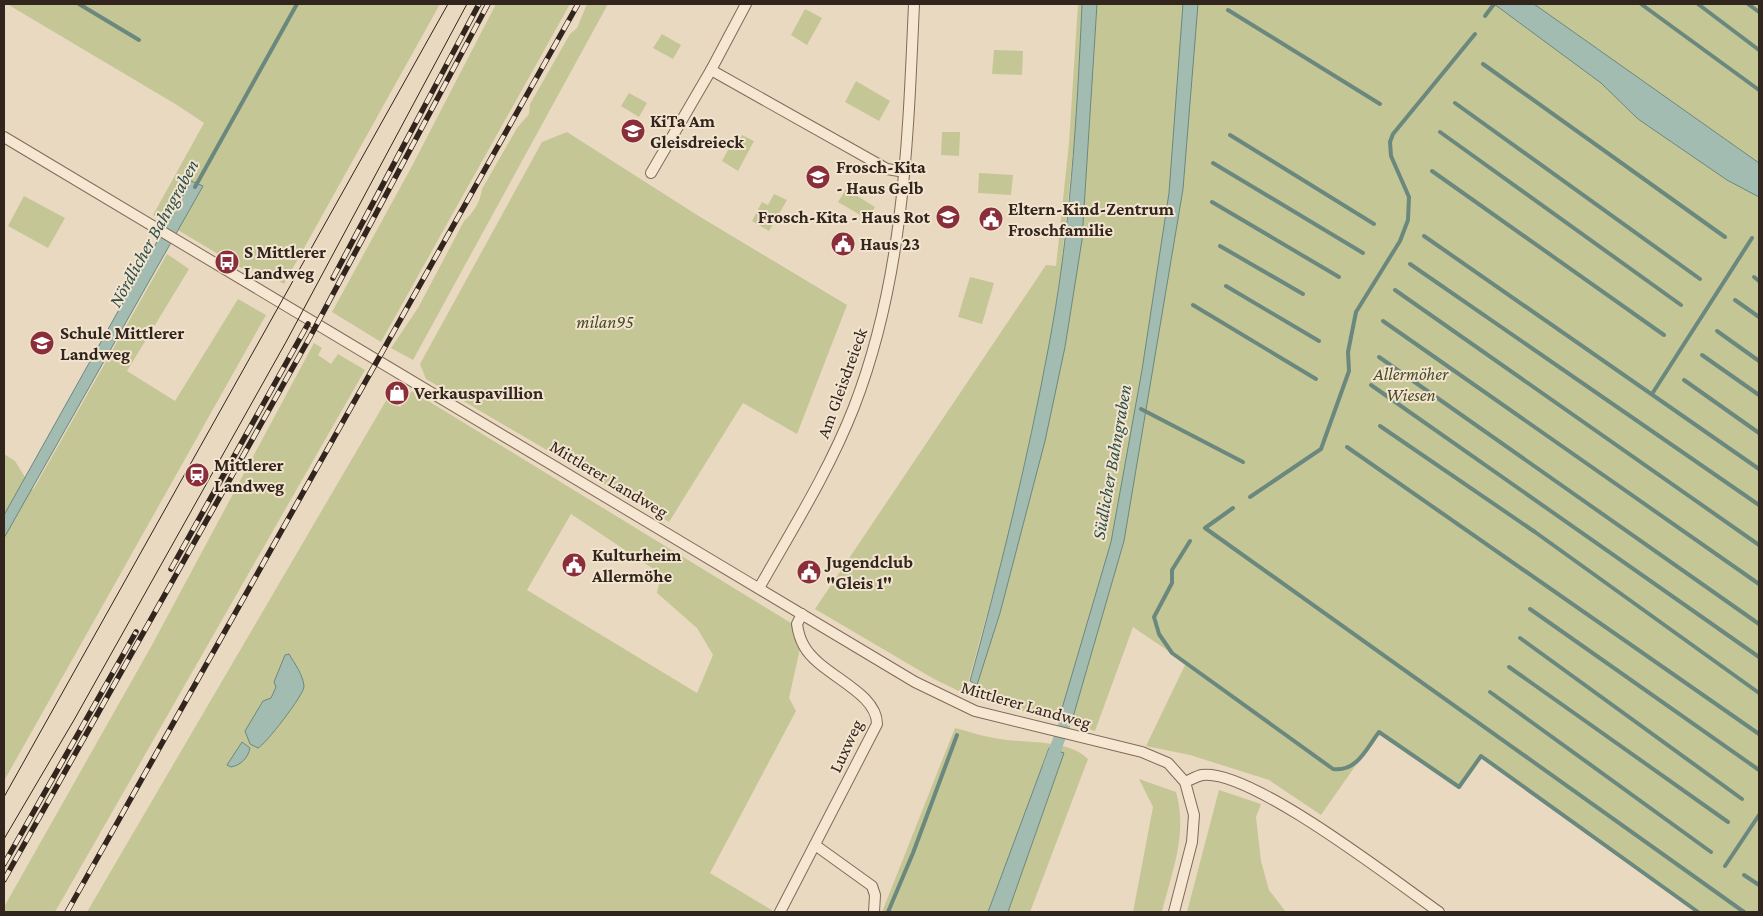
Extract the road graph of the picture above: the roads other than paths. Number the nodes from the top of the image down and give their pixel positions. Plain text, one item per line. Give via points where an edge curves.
1 (746, 4) edge
2 (914, 4) edge
3 (710, 70) junction
4 (4, 138) edge
5 (905, 172) junction
6 (651, 173) dead end
7 (760, 588) junction
8 (802, 614) junction
9 (1185, 782) junction
10 (815, 845) junction
11 (780, 912) edge
12 (874, 912) edge
13 (1174, 912) edge
14 (1440, 912) edge

1 - 3 street
2 - 5 street, Am Gleisdreieck
3 - 5 street via 887,169
3 - 6 street
4 - 7 street, Mittlerer Landweg
5 - 7 street, Am Gleisdreieck via 899,228 884,308 855,404 823,478
7 - 8 street, Mittlerer Landweg
8 - 9 street, Mittlerer Landweg via 958,704 1044,730 1142,752 1168,763
8 - 10 street, Luxweg via 797,624 804,648 872,705 877,716 877,724
9 - 13 street via 1192,802 1194,829
9 - 14 street via 1202,775 1216,776 1260,793 1322,829
10 - 11 street, Luxweg
10 - 12 street via 872,886

